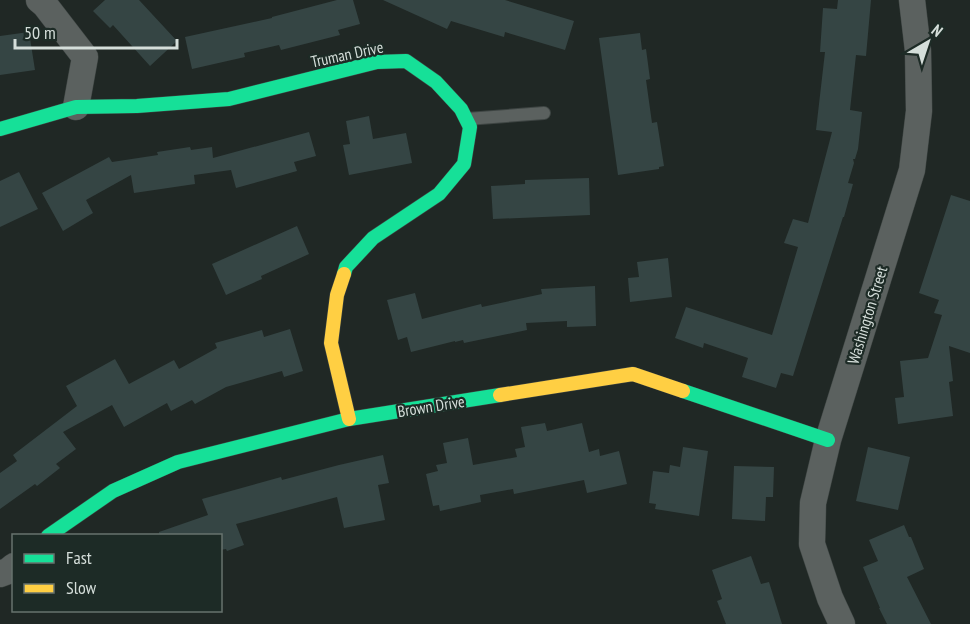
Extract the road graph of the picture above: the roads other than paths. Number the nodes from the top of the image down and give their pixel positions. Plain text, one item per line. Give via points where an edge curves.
1 (39, 0) edge
2 (912, 0) edge
3 (76, 107) junction
4 (544, 113) dead end
5 (466, 119) junction
6 (0, 129) edge
7 (349, 419) junction
8 (828, 440) junction
9 (51, 534) edge
10 (842, 624) edge

1 - 3 street via 85,57
2 - 8 street, Washington Street via 919,111 912,170
3 - 5 street, Truman Drive via 229,99 378,62 406,62 436,82
3 - 6 street, Truman Drive
4 - 5 lane
5 - 7 street via 470,127 464,164 439,194 373,238 346,267 337,295 331,343
7 - 8 street, Brown Drive via 633,374
7 - 9 street, Brown Drive via 178,462 113,491
8 - 10 street, Washington Street via 813,503 812,544

